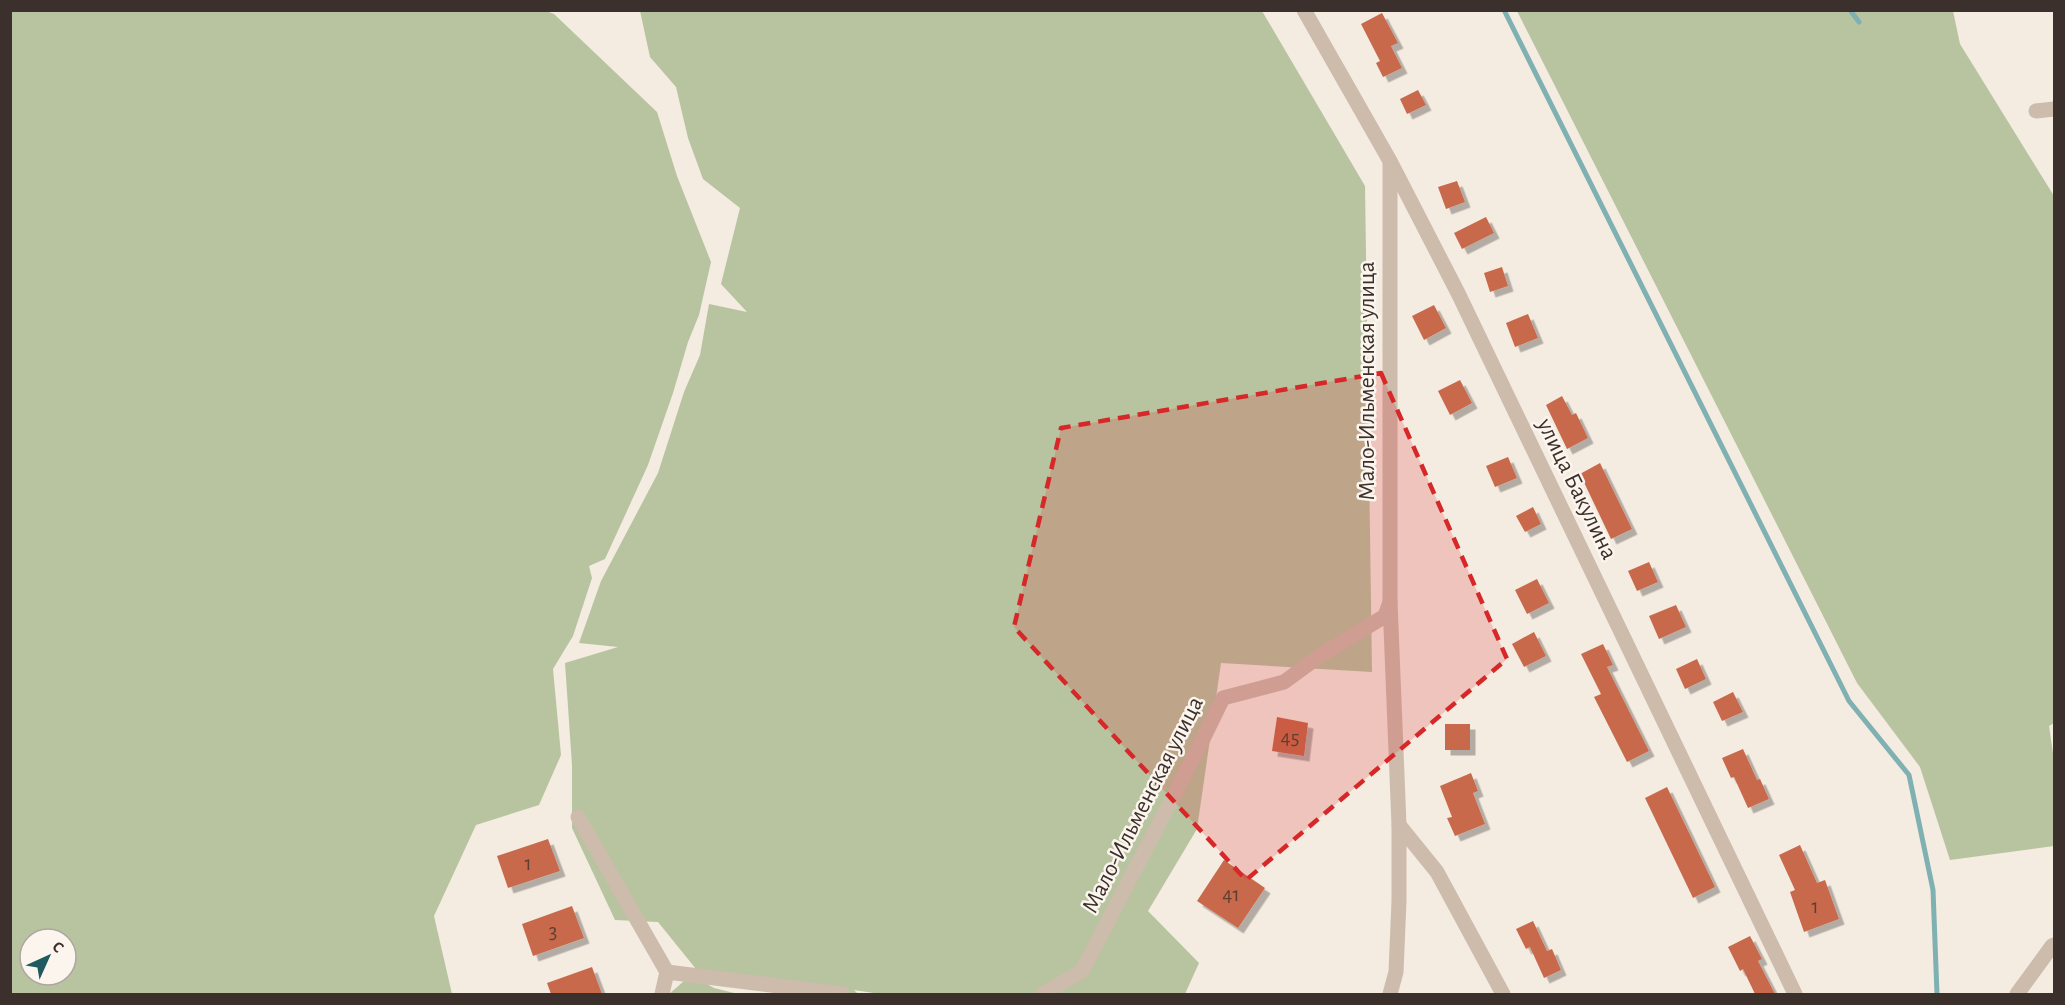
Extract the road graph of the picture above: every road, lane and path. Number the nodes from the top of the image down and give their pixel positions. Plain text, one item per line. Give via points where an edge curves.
1 (1304, 10) edge
2 (2055, 109) edge
3 (2036, 111) dead end
4 (1390, 161) junction
5 (1389, 602) junction
6 (578, 817) dead end
7 (1399, 825) junction
8 (2055, 945) edge
9 (667, 972) junction
10 (662, 994) edge
11 (843, 994) edge
12 (1043, 994) edge
13 (1390, 994) edge
14 (1503, 994) edge
15 (1795, 994) edge
16 (2018, 994) edge

1 - 4 street, улица Бакулина
2 - 3 street
4 - 5 street, Мало-Ильменская улица
4 - 15 street, улица Бакулина via 1458,293
5 - 7 street, Мало-Ильменская улица
5 - 12 street, Мало-Ильменская улица via 1384,615 1284,682 1223,698 1082,971
6 - 9 street
7 - 13 street, Мало-Ильменская улица via 1396,972
7 - 14 street via 1437,872
8 - 16 street
9 - 10 street
9 - 11 street

